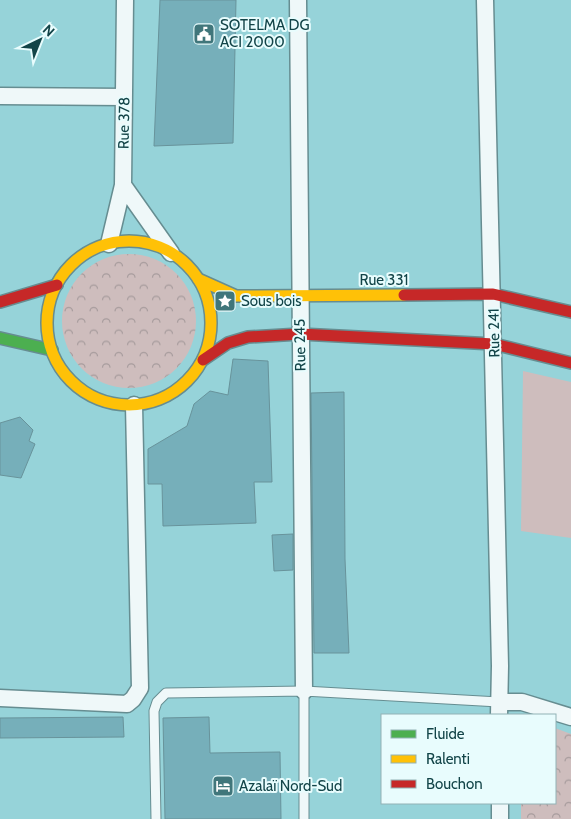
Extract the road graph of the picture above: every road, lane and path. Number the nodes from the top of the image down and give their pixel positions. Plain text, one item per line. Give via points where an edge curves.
1 (125, 0) edge
2 (298, 0) edge
3 (485, 0) edge
4 (0, 96) edge
5 (124, 97) junction
6 (123, 185) junction
7 (109, 244) junction
8 (171, 253) junction
9 (198, 279) junction
10 (57, 285) junction
11 (300, 294) junction
12 (493, 294) junction
13 (0, 302) edge
14 (571, 312) edge
15 (300, 334) junction
16 (0, 338) edge
17 (494, 344) junction
18 (52, 350) junction
19 (203, 360) junction
20 (571, 363) edge
21 (134, 406) junction
22 (304, 691) junction
23 (0, 698) edge
24 (499, 709) edge
25 (571, 717) edge
26 (500, 804) edge
27 (156, 819) edge
28 (304, 819) edge
29 (500, 819) edge

1 - 5 street, Rue 378
2 - 11 street, Rue 245
3 - 12 street, Rue 241
4 - 5 street
5 - 6 street, Rue 378
6 - 7 street, Rue 378
6 - 8 street
7 - 8 street via 130,241 152,244
7 - 10 street via 88,252 70,266
8 - 9 street
9 - 11 street, Rue 331 via 236,296
9 - 19 street via 208,298 212,319 210,340
10 - 13 street
10 - 18 street via 49,306 47,328
11 - 12 street, Rue 331
11 - 15 street, Rue 245
12 - 14 street, Rue 331
12 - 17 street, Rue 241
15 - 17 street
15 - 19 street via 248,337 228,343
15 - 22 street, Rue 245
16 - 18 street
17 - 20 street
17 - 24 street, Rue 241
18 - 21 street via 64,373 84,391 108,402
19 - 21 street via 191,378 175,392 155,402
21 - 23 street via 140,688 127,704
22 - 24 lane
22 - 27 lane via 166,693 154,711
22 - 28 lane
24 - 25 street via 522,702
26 - 29 street

